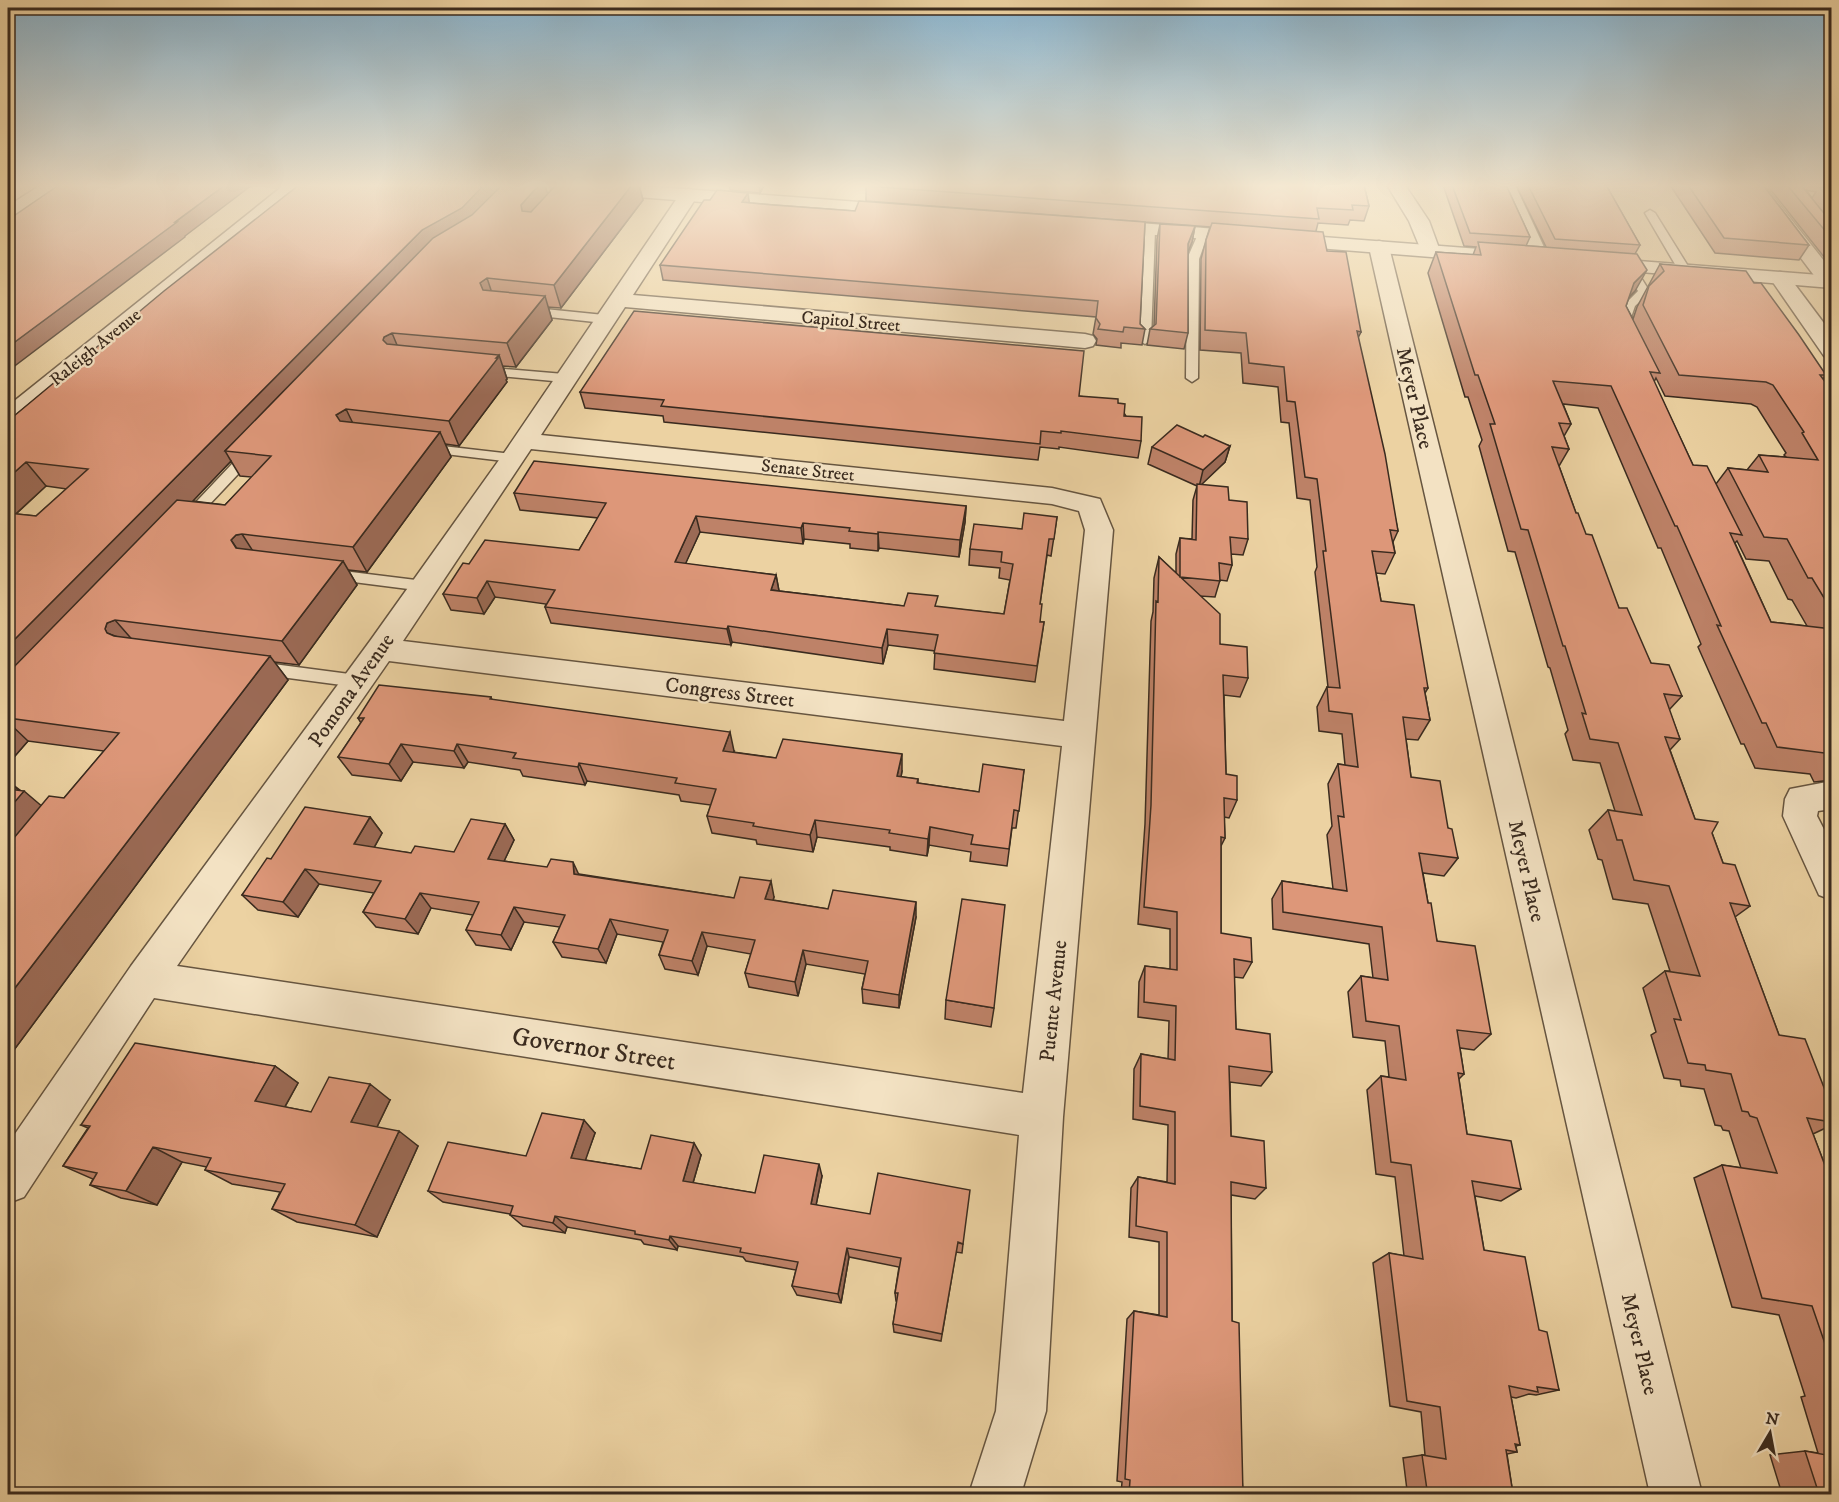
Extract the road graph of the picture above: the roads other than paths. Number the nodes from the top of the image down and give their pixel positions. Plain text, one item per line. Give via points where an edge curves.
1 (209, 255) edge
2 (647, 255) edge
3 (1150, 255) edge
4 (1194, 255) edge
5 (1381, 255) edge
6 (1480, 255) edge
7 (1538, 255) edge
8 (1675, 255) edge
9 (1809, 255) edge
10 (1540, 260) junction
11 (1562, 261) edge
12 (1584, 263) edge
13 (1629, 267) junction
14 (1684, 271) junction
15 (1779, 278) junction
16 (1830, 282) edge
17 (610, 309) junction
18 (517, 310) edge
19 (1145, 339) edge
20 (1085, 341) dead end
21 (1631, 345) edge
22 (1832, 351) edge
23 (472, 370) edge
24 (564, 378) junction
25 (1192, 378) dead end
26 (8, 418) edge
27 (262, 441) edge
28 (406, 446) edge
29 (518, 449) junction
30 (1091, 505) joint
31 (173, 534) edge
32 (317, 573) edge
33 (424, 586) junction
34 (381, 649) junction
35 (240, 666) edge
36 (357, 681) junction
37 (1080, 736) junction
38 (1816, 797) edge
39 (1832, 884) edge
40 (145, 979) junction
41 (1042, 1117) junction
42 (8, 1182) edge
43 (995, 1494) edge
44 (1676, 1494) edge

1 - 26 street, Raleigh Avenue
2 - 17 street, Pomona Avenue
3 - 19 lane
4 - 25 lane
5 - 44 street, Meyer Place
6 - 10 street
7 - 10 street
8 - 14 lane
9 - 16 street
10 - 11 street
12 - 13 street
13 - 14 street
13 - 21 lane via 1644,292 1630,304 1622,326
14 - 15 street
15 - 16 street
15 - 22 street
17 - 18 lane
17 - 20 street, Capitol Street
17 - 24 street, Pomona Avenue
23 - 24 lane
24 - 29 street, Pomona Avenue
27 - 31 lane
28 - 29 lane
29 - 30 street, Senate Street via 1052,496
29 - 33 street, Pomona Avenue
30 - 37 street, Puente Avenue via 1099,530
32 - 33 lane
33 - 34 street, Pomona Avenue
34 - 36 street, Pomona Avenue
34 - 37 street, Congress Street
35 - 36 lane
36 - 40 street, Pomona Avenue
37 - 41 street, Puente Avenue
38 - 39 street via 1800,816
40 - 41 street, Governor Street
40 - 42 street, Pomona Avenue
41 - 43 street, Puente Avenue via 1021,1411

